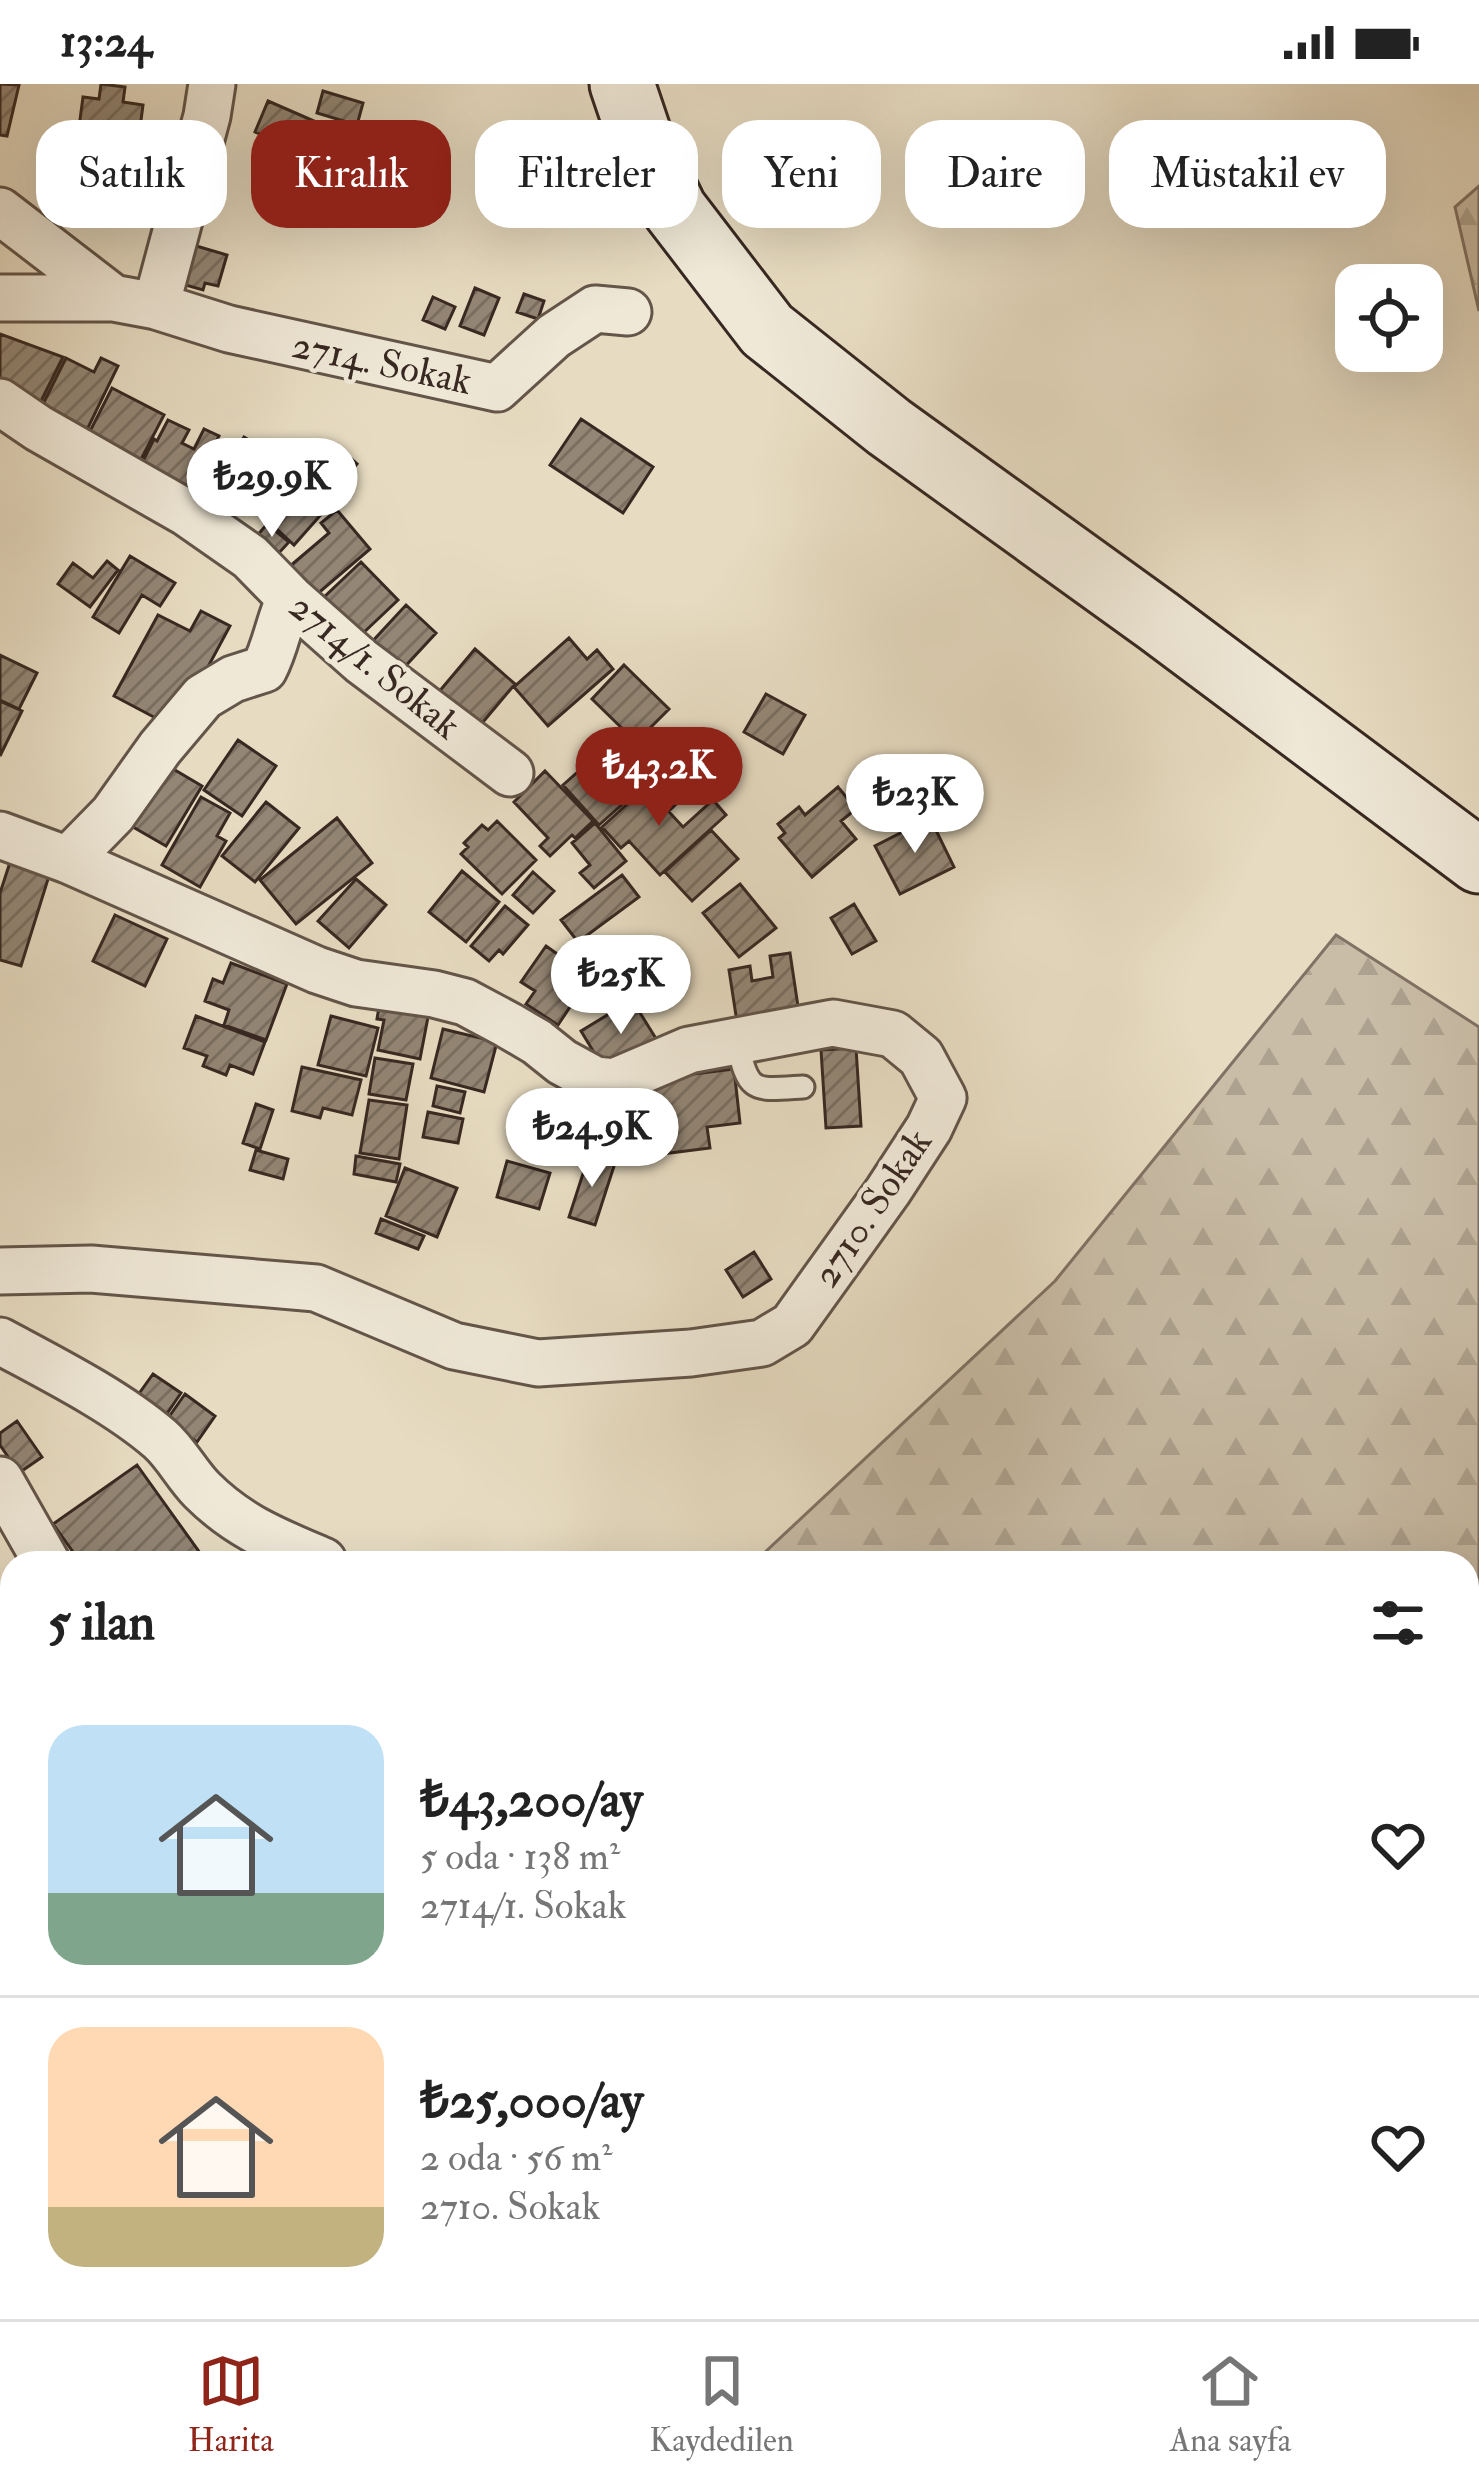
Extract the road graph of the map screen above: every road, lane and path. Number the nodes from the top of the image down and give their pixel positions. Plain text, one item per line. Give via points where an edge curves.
1 (212, 84) edge
2 (622, 84) edge
3 (0, 211) edge
4 (0, 298) edge
5 (135, 302) junction
6 (628, 312) dead end
7 (0, 402) edge
8 (290, 598) junction
9 (510, 773) dead end
10 (0, 835) edge
11 (68, 860) junction
12 (1479, 861) edge
13 (737, 1041) junction
14 (803, 1087) dead end
15 (0, 1270) edge
16 (0, 1341) edge
17 (0, 1480) edge
18 (40, 1551) edge
19 (299, 1551) edge

1 - 5 street via 208,116
2 - 12 main road via 675,210 767,330
3 - 5 street, 2714. Sokak
4 - 5 street, 2714. Sokak
5 - 6 street, 2714. Sokak via 497,388 595,309
7 - 8 street, 2714/1. Sokak via 187,513 250,557
8 - 9 street, 2714/1. Sokak
8 - 11 street via 264,669 203,697
10 - 11 street, 2710. Sokak
11 - 13 street, 2710. Sokak via 316,970 465,1002 595,1080 614,1082 689,1050
13 - 14 lane via 742,1066 760,1090
13 - 15 street, 2710. Sokak via 833,1023 893,1034 922,1057 943,1098 792,1324 761,1343 538,1363 454,1346 316,1288 91,1269
16 - 19 street via 163,1441 230,1516
17 - 18 street

